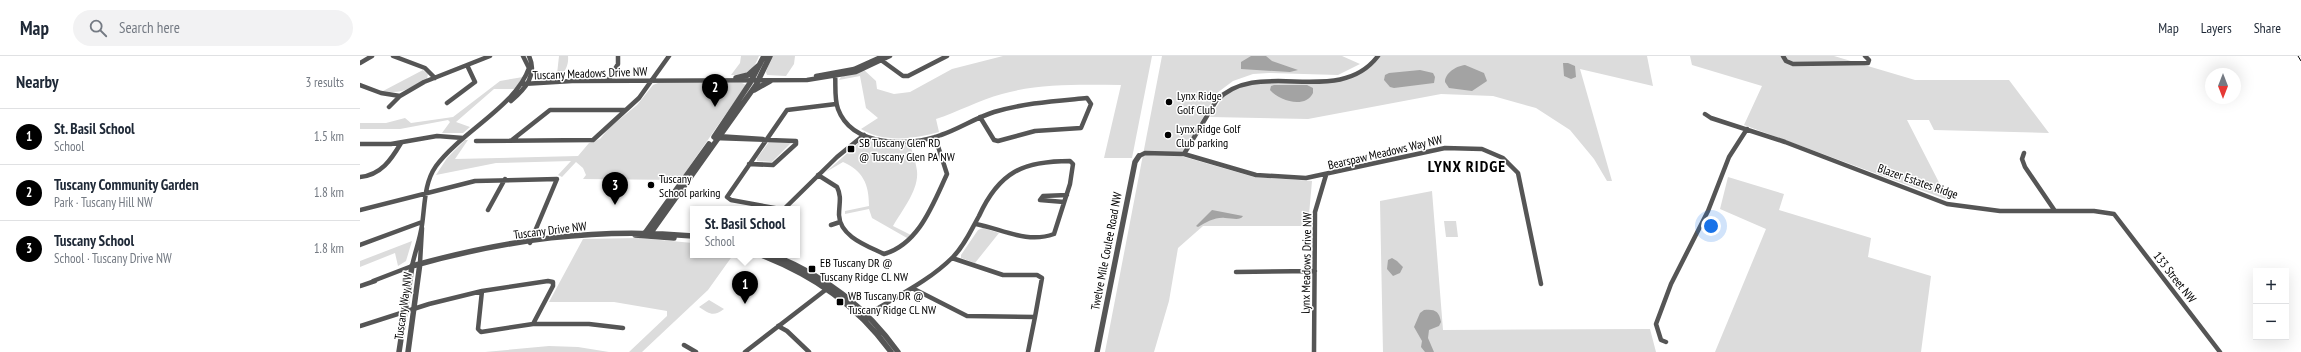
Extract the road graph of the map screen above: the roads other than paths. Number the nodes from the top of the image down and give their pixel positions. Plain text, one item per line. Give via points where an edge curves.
1 (372, 56) edge
2 (393, 56) edge
3 (490, 56) edge
4 (523, 56) edge
5 (529, 56) edge
6 (618, 56) edge
7 (670, 56) edge
8 (764, 56) edge
9 (770, 56) edge
10 (890, 56) edge
11 (947, 56) edge
12 (1378, 56) edge
13 (1783, 56) edge
14 (1865, 56) edge
15 (881, 58) edge
16 (360, 63) edge
17 (761, 64) junction
18 (467, 65) junction
19 (835, 75) junction
20 (435, 78) junction
21 (736, 78) junction
22 (756, 79) junction
23 (609, 80) junction
24 (654, 80) junction
25 (770, 81) junction
26 (526, 84) junction
27 (360, 86) edge
28 (750, 93) junction
29 (400, 96) junction
30 (447, 104) dead end
31 (836, 104) junction
32 (389, 107) dead end
33 (626, 110) junction
34 (1705, 114) dead end
35 (980, 117) junction
36 (1747, 129) junction
37 (864, 135) junction
38 (935, 137) junction
39 (463, 138) junction
40 (716, 138) junction
41 (766, 139) junction
42 (512, 140) junction
43 (476, 141) dead end
44 (401, 143) junction
45 (360, 144) edge
46 (2024, 153) dead end
47 (1184, 154) junction
48 (1139, 156) joint
49 (749, 164) junction
50 (1326, 175) junction
51 (818, 176) junction
52 (360, 177) edge
53 (505, 179) junction
54 (427, 192) junction
55 (1067, 195) junction
56 (1064, 202) junction
57 (764, 206) edge
58 (787, 206) edge
59 (360, 210) edge
60 (488, 210) dead end
61 (2055, 211) junction
62 (2114, 214) joint
63 (840, 222) junction
64 (422, 224) junction
65 (976, 224) junction
66 (831, 225) dead end
67 (647, 234) junction
68 (690, 236) edge
69 (690, 240) edge
70 (530, 241) junction
71 (360, 245) edge
72 (768, 258) edge
73 (780, 258) edge
74 (952, 258) junction
75 (420, 265) junction
76 (412, 267) junction
77 (1236, 272) dead end
78 (1315, 272) junction
79 (1540, 284) dead end
80 (360, 286) edge
81 (830, 287) junction
82 (912, 288) junction
83 (482, 291) junction
84 (414, 308) junction
85 (405, 310) junction
86 (866, 316) junction
87 (1035, 317) junction
88 (533, 324) junction
89 (360, 326) edge
90 (778, 326) junction
91 (623, 328) dead end
92 (1666, 342) dead end
93 (684, 345) dead end
94 (399, 352) edge
95 (408, 352) edge
96 (696, 352) edge
97 (745, 352) edge
98 (809, 352) edge
99 (891, 352) edge
100 (898, 352) edge
101 (1028, 352) edge
102 (1097, 352) edge
103 (1314, 352) edge
104 (2220, 352) edge

1 - 16 street
2 - 20 street via 425,68
3 - 18 street
4 - 26 street via 529,68
5 - 26 street via 534,70
6 - 23 street via 618,64
7 - 24 street
8 - 17 street
9 - 22 street
10 - 15 street
11 - 15 street via 908,76 903,76
12 - 47 street via 1368,68 1344,78 1329,80 1273,76 1237,83 1222,94
13 - 14 street via 1786,62 1793,64 1868,63 1869,60
15 - 19 street via 856,72
17 - 21 street via 748,75
17 - 22 street
18 - 20 street
18 - 30 street via 475,82
19 - 22 street
19 - 25 street via 807,80
19 - 31 street
20 - 29 street
21 - 22 street, Tuscany Meadows Drive NW
21 - 24 street, Tuscany Meadows Drive NW
22 - 24 street, Tuscany Meadows Drive NW
22 - 25 street
22 - 28 street
22 - 40 street
23 - 24 street, Tuscany Meadows Drive NW
23 - 26 street, Tuscany Meadows Drive NW
24 - 33 street
25 - 28 street
26 - 39 street
27 - 29 street
28 - 40 street
29 - 32 street
31 - 37 street via 844,122
31 - 41 street via 787,110
33 - 42 street via 550,110
33 - 42 street via 593,140
34 - 36 street, Blazer Estates Ridge
35 - 35 street via 1030,103 1086,98 1090,104 1082,128 1035,131 998,141 994,140
35 - 38 street
36 - 61 street, Blazer Estates Ridge via 1946,204 2000,212
36 - 92 street via 1729,157 1708,211 1671,284 1656,324 1661,340
37 - 38 street via 896,141
37 - 51 street
38 - 63 street via 947,174 921,225 910,238 890,254 884,254 846,232
39 - 44 street via 437,136
39 - 54 street via 436,167 428,182
40 - 41 street via 754,141
40 - 67 street
41 - 49 street
41 - 49 street via 793,140 796,144 773,165
42 - 43 street
44 - 45 street
44 - 52 street via 378,173
46 - 61 street via 2022,159 2025,167
47 - 48 street, Bearspaw Meadows Way NW via 1156,153
47 - 50 street, Bearspaw Meadows Way NW via 1256,174 1306,178
48 - 102 street, Twelve Mile Coulee Road NW via 1135,162
49 - 57 street via 727,196 731,200
50 - 78 street, Lynx Meadows Drive NW via 1315,212
50 - 79 street, Bearspaw Meadows Way NW via 1455,147 1482,149 1494,154 1512,165 1518,173
51 - 58 street
51 - 63 street via 833,182 838,188 841,196
53 - 54 street via 475,181
53 - 60 street
53 - 70 street via 557,179
54 - 59 street
54 - 64 street
55 - 56 street
55 - 56 street via 1043,196 1040,200
55 - 65 street via 1073,164 1070,160 1044,161 1024,166 996,185
56 - 65 street via 1054,234 1048,237 1022,237 998,228
61 - 62 street, Blazer Estates Ridge via 2105,211
62 - 104 street, 133 Street NW
63 - 66 street
64 - 71 street
64 - 75 street
64 - 76 street
65 - 74 street
67 - 68 street, Tuscany Drive NW
67 - 69 street, Tuscany Drive NW
67 - 70 street, Tuscany Drive NW
70 - 75 street, Tuscany Drive NW
72 - 81 street
73 - 81 street via 809,271
74 - 82 street
74 - 87 street via 1003,275 1037,275 1042,278
75 - 76 street, Tuscany Drive NW
75 - 84 street, Tuscany Way NW
76 - 80 street
76 - 85 street, Tuscany Way NW
77 - 78 street
78 - 103 street, Lynx Meadows Drive NW
81 - 86 street
81 - 90 street
82 - 86 street
82 - 87 street via 958,314
83 - 84 street
83 - 88 street via 478,329 481,332
83 - 88 street via 553,282
84 - 85 street
84 - 95 street, Tuscany Way NW
85 - 89 street
85 - 94 street, Tuscany Way NW
86 - 99 street
86 - 100 street
87 - 101 street
88 - 91 street via 589,324
90 - 97 street
90 - 98 street
93 - 96 street

